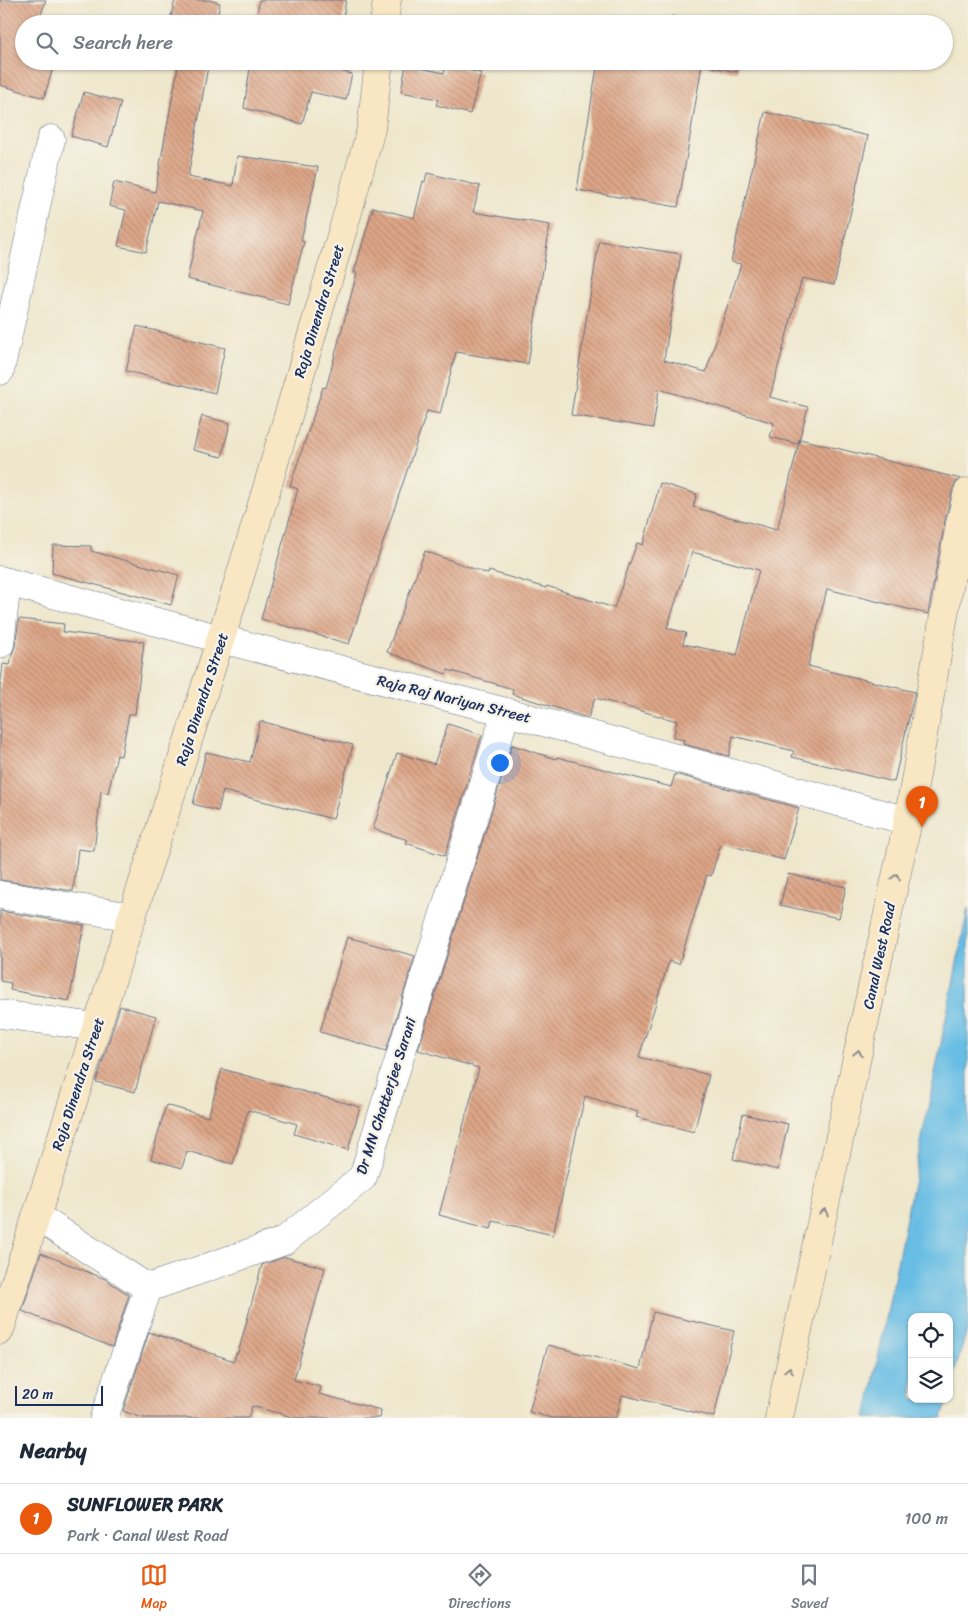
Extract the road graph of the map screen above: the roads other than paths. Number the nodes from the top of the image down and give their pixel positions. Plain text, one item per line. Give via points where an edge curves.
1 (387, 0) edge
2 (385, 15) edge
3 (379, 70) edge
4 (50, 139) dead end
5 (0, 371) edge
6 (968, 492) edge
7 (3, 581) edge
8 (221, 639) junction
9 (0, 644) edge
10 (506, 712) junction
11 (908, 821) junction
12 (0, 896) edge
13 (132, 917) junction
14 (0, 1014) edge
15 (96, 1028) junction
16 (36, 1216) junction
17 (148, 1288) junction
18 (2, 1318) edge
19 (104, 1418) edge
20 (779, 1418) edge

1 - 2 main road
3 - 8 main road, Raja Dinendra Street via 371,129 348,212
4 - 5 street
6 - 11 main road, Canal West Road
7 - 8 street, Raja Raj Nariyan Street
7 - 9 street
8 - 10 street, Raja Raj Nariyan Street
8 - 13 main road, Raja Dinendra Street
10 - 11 street, Raja Raj Nariyan Street
10 - 17 street, Dr MN Chatterjee Sarani via 363,1176 284,1241
20 -> 11 main road, Canal West Road
12 - 13 street
13 - 15 main road, Raja Dinendra Street
14 - 15 street
15 - 16 main road, Raja Dinendra Street
16 - 17 street
16 - 18 main road, Raja Dinendra Street
17 - 19 street

